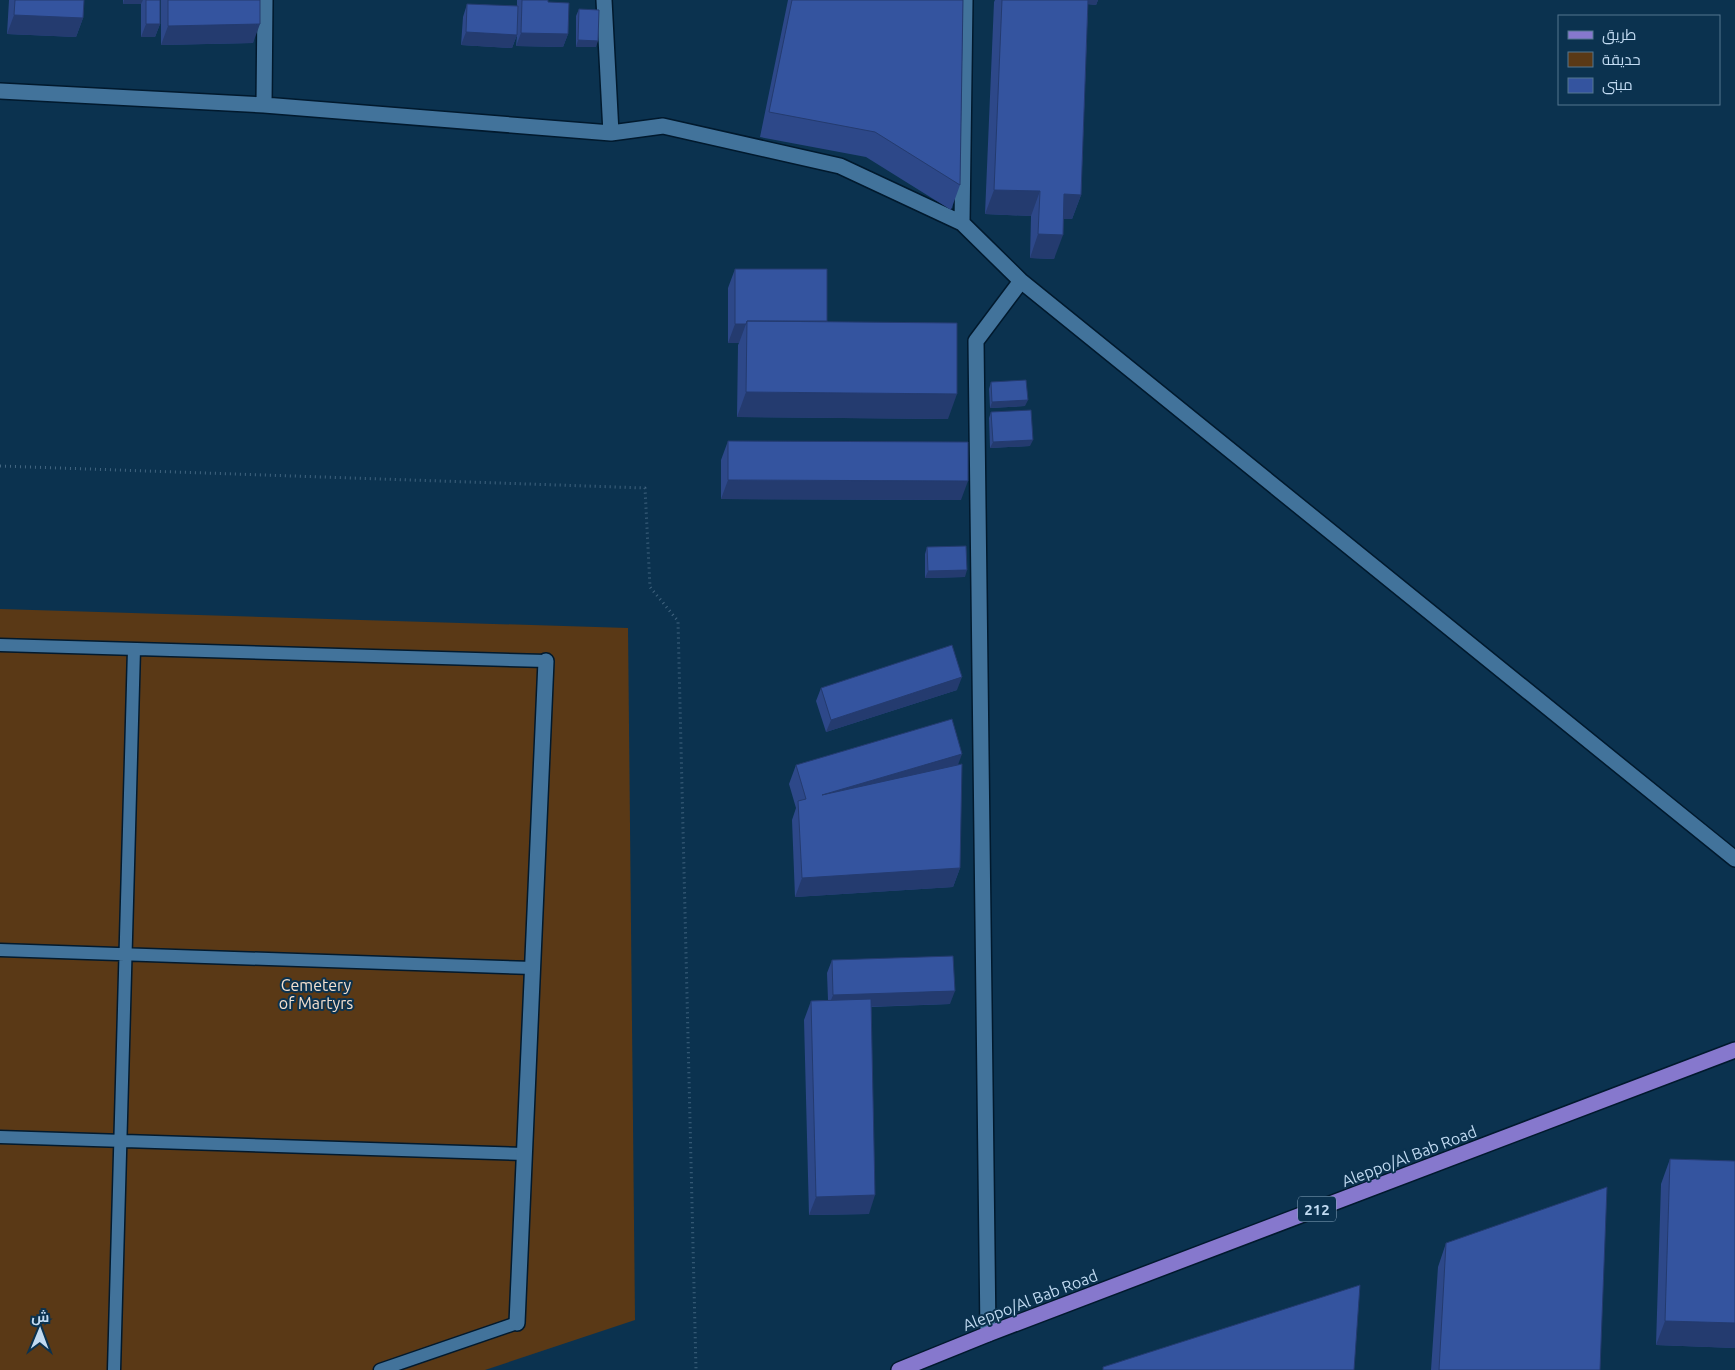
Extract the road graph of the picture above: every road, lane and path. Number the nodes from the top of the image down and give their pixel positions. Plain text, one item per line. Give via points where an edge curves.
1 (265, 0) edge
2 (604, 0) edge
3 (965, 0) edge
4 (0, 91) edge
5 (264, 105) junction
6 (610, 133) junction
7 (962, 223) junction
8 (1021, 281) junction
9 (0, 646) edge
10 (134, 649) junction
11 (546, 661) joint
12 (1735, 859) edge
13 (0, 950) edge
14 (126, 954) junction
15 (533, 968) junction
16 (1735, 1050) edge
17 (0, 1137) edge
18 (120, 1141) junction
19 (524, 1154) junction
20 (518, 1323) joint
21 (988, 1334) junction
22 (114, 1370) edge
23 (380, 1370) edge
24 (900, 1370) edge

1 - 5 street
2 - 6 street
3 - 7 street
4 - 5 street
5 - 6 street
6 - 7 street via 663,126 840,166
7 - 8 street
8 - 12 street
8 - 21 street via 976,341
9 - 10 lane
10 - 11 lane
10 - 14 lane
11 - 15 street
13 - 14 lane
14 - 15 lane
14 - 18 lane
15 - 19 street
16 - 21 main road, Aleppo/Al Bab Road / 212
17 - 18 lane
18 - 19 lane
18 - 22 lane
19 - 20 street
20 - 23 lane
21 - 24 main road, Aleppo/Al Bab Road / 212

